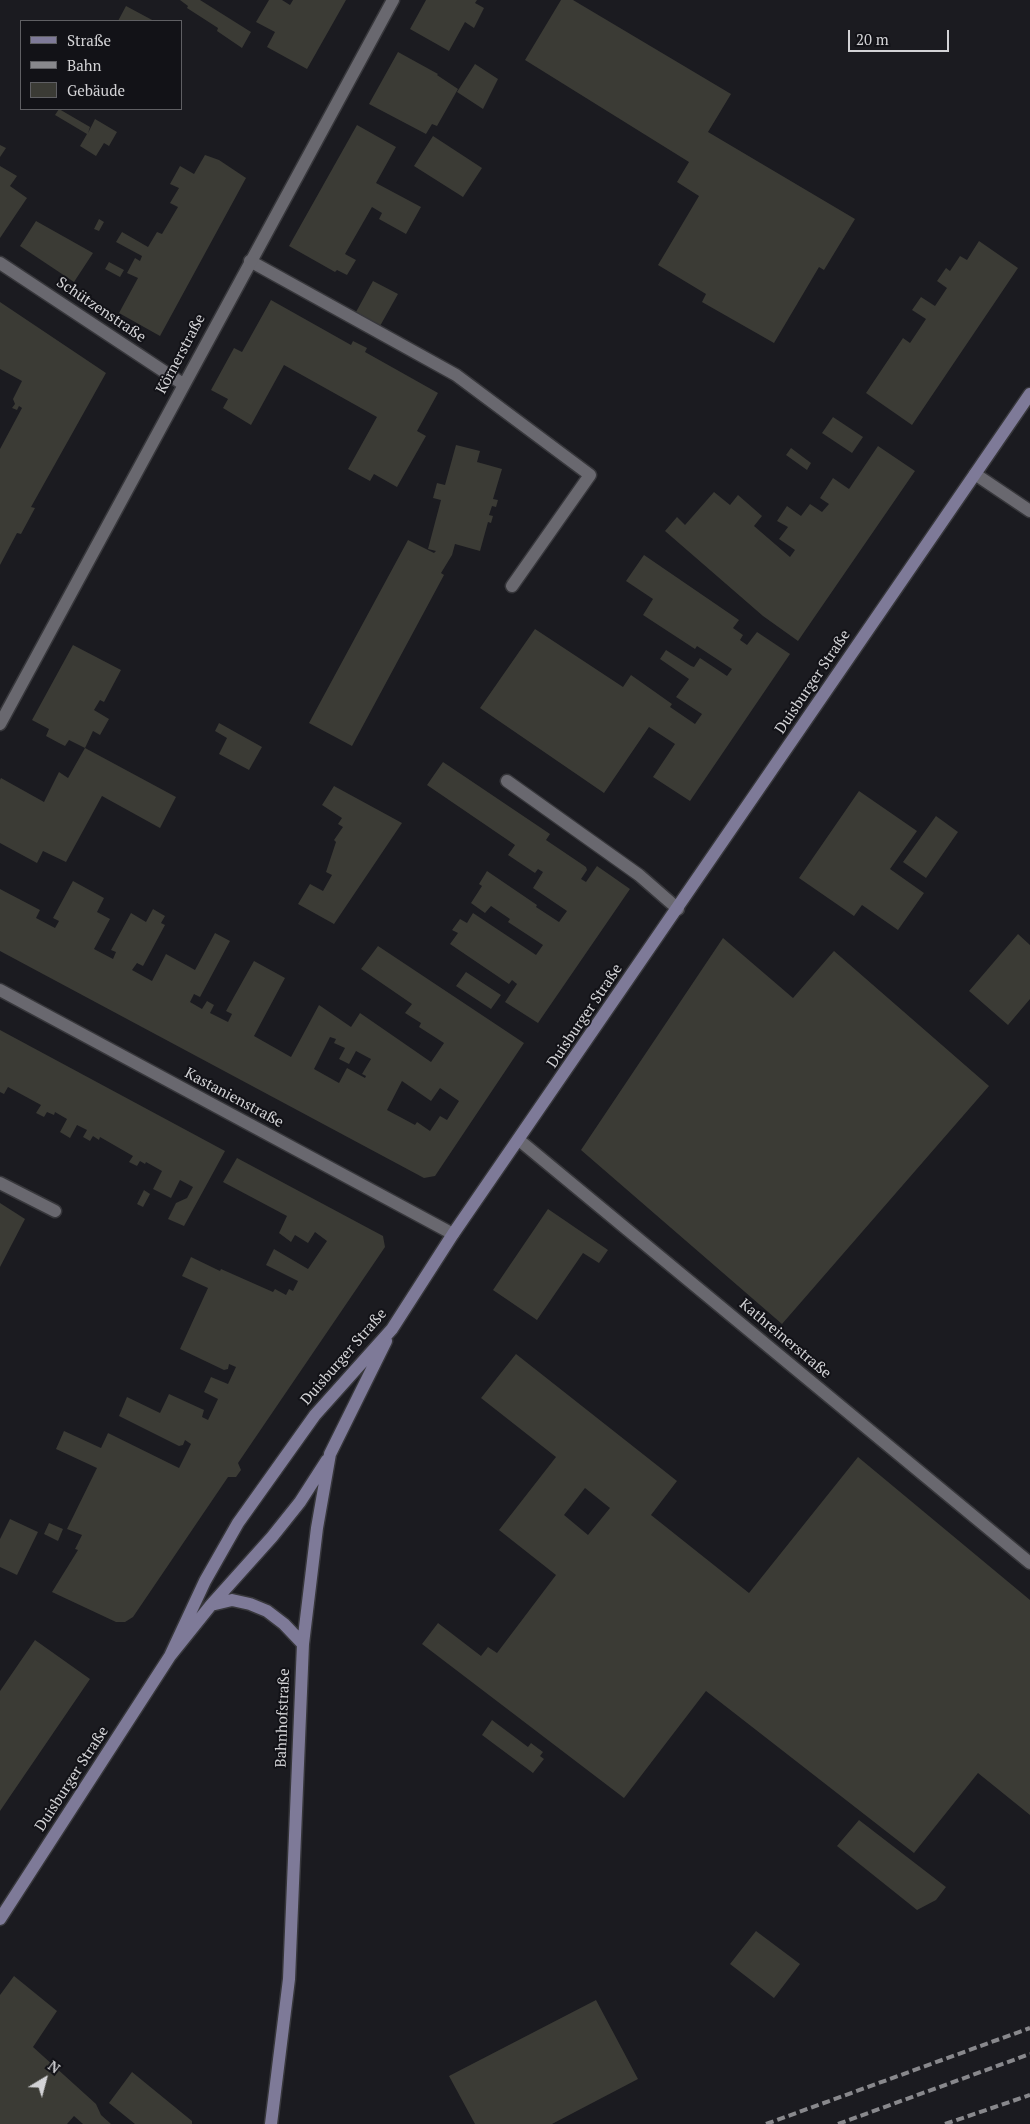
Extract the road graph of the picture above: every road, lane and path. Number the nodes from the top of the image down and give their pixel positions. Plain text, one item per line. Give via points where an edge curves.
1 (393, 0) edge
2 (250, 261) junction
3 (0, 263) edge
4 (183, 384) junction
5 (1030, 394) edge
6 (975, 474) junction
7 (1030, 510) edge
8 (512, 586) dead end
9 (0, 724) edge
10 (507, 780) dead end
11 (678, 909) junction
12 (0, 990) edge
13 (519, 1140) junction
14 (0, 1183) edge
15 (55, 1211) dead end
16 (453, 1234) junction
17 (392, 1329) junction
18 (330, 1454) junction
19 (1030, 1563) edge
20 (211, 1605) junction
21 (303, 1644) junction
22 (170, 1656) junction
23 (0, 1919) edge
24 (271, 2124) edge

1 - 2 street, Körnerstraße
2 - 4 street, Körnerstraße
2 - 8 street via 456,375 590,475
3 - 4 street, Schützenstraße
4 - 9 street, Körnerstraße
5 - 6 main road, Duisburger Straße
6 - 7 street
6 - 11 main road, Duisburger Straße
10 - 11 street via 639,875
11 - 13 main road, Duisburger Straße
12 - 16 street, Kastanienstraße
13 - 16 main road, Duisburger Straße
13 - 19 street, Kathreinerstraße
14 - 15 street
16 - 17 main road, Duisburger Straße
17 - 18 main road, Bahnhofstraße
17 - 22 main road, Duisburger Straße via 315,1415 238,1523 205,1581
18 - 20 main road, Duisburger Straße via 272,1537
18 - 21 main road, Bahnhofstraße
20 - 21 main road via 232,1600 267,1611
20 - 22 main road, Duisburger Straße
21 - 24 main road, Bahnhofstraße via 289,1979
22 - 23 main road, Duisburger Straße

